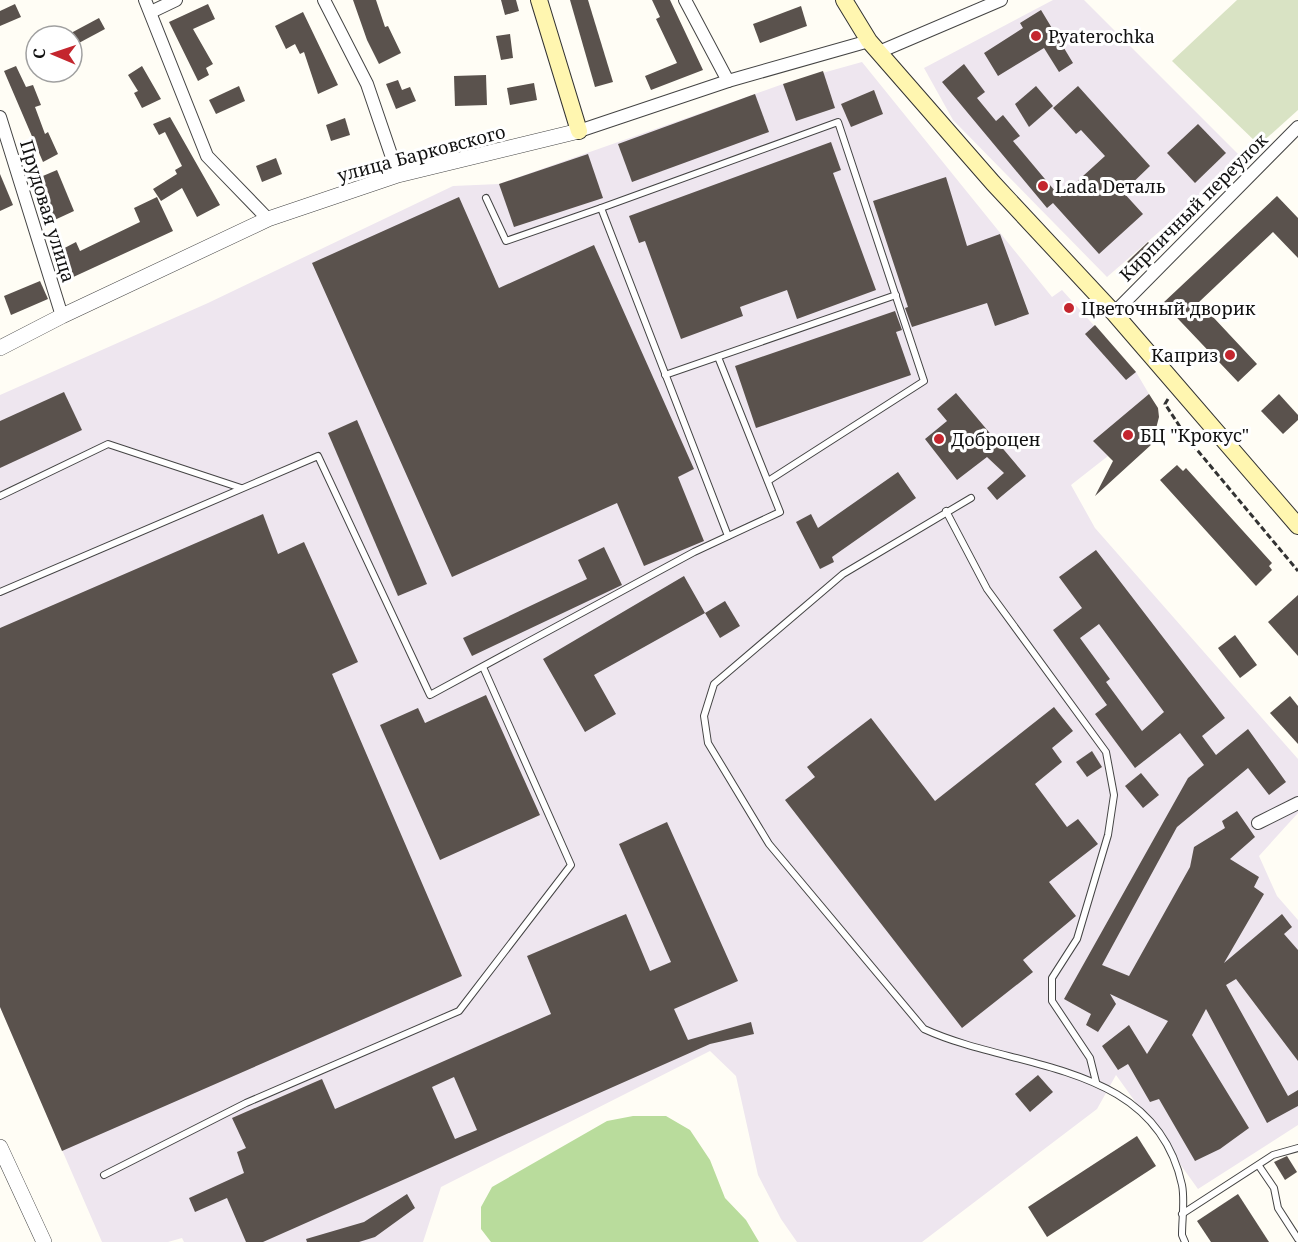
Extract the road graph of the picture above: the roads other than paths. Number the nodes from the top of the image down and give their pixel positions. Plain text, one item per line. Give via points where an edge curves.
1 (145, 0) edge
2 (176, 0) edge
3 (324, 0) edge
4 (539, 0) edge
5 (685, 0) edge
6 (844, 0) edge
7 (1001, 0) edge
8 (151, 12) junction
9 (874, 47) junction
10 (728, 81) junction
11 (0, 117) edge
12 (1298, 127) edge
13 (579, 131) junction
14 (398, 176) junction
15 (486, 198) dead end
16 (601, 208) junction
17 (268, 219) junction
18 (896, 295) junction
19 (1114, 313) junction
20 (62, 316) junction
21 (0, 348) edge
22 (718, 357) junction
23 (665, 375) junction
24 (768, 481) junction
25 (242, 488) junction
26 (0, 496) edge
27 (971, 498) dead end
28 (946, 511) junction
29 (1298, 526) edge
30 (728, 536) junction
31 (0, 592) edge
32 (483, 667) junction
33 (1298, 802) edge
34 (1258, 823) dead end
35 (1096, 1082) junction
36 (0, 1147) edge
37 (1298, 1148) edge
38 (1259, 1166) junction
39 (104, 1175) dead end
40 (1182, 1214) junction
41 (1298, 1239) edge
42 (44, 1242) edge
43 (1185, 1242) edge

1 - 8 street
2 - 8 street
3 - 14 street via 367,84
4 - 13 main road
5 - 10 street
6 - 9 main road
7 - 9 street, улица Барковского
8 - 17 street via 207,156
9 - 10 street, улица Барковского
9 - 19 main road
10 - 13 street, улица Барковского
11 - 20 street, Прудовая улица
12 - 19 street, Кирпичный переулок
13 - 14 street, улица Барковского
14 - 17 street, улица Барковского
15 - 16 lane via 506,241
16 - 18 lane via 838,122
16 - 23 lane
17 - 20 street, улица Барковского
18 - 22 lane
18 - 24 lane via 924,381
19 - 29 main road
20 - 21 street, улица Барковского
22 - 23 lane
22 - 24 lane
23 - 30 lane
24 - 30 lane via 780,512
25 - 26 lane via 108,444
25 - 31 lane
25 - 32 lane via 318,456 430,695
27 - 28 lane
28 - 35 lane via 987,589 1106,752 1114,795 1108,836 1077,939 1052,978 1052,1001 1090,1058
28 - 35 lane via 843,574 714,684 704,716 708,743 769,844 924,1029 952,1042 1038,1062
30 - 32 lane
32 - 39 lane via 571,865 459,1011 246,1103
33 - 34 street
35 - 40 lane via 1114,1090 1154,1126 1170,1150 1182,1186
36 - 42 street
37 - 38 lane via 1273,1155
38 - 40 lane
38 - 41 lane via 1274,1188 1278,1208
40 - 43 lane

